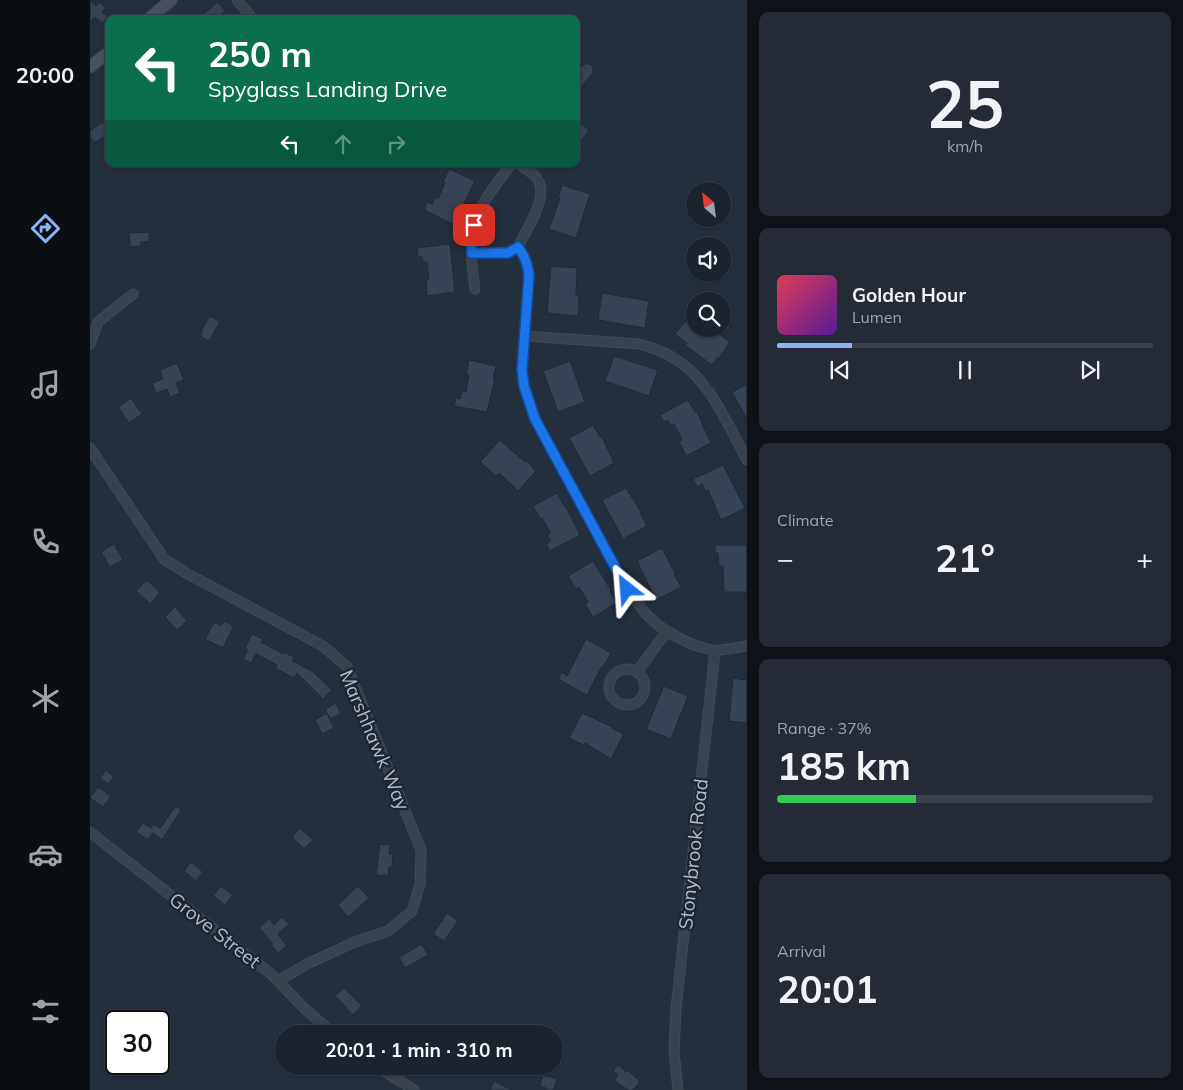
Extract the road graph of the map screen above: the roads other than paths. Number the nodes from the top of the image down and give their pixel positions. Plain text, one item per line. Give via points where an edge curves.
1 (171, 0) edge
2 (237, 0) edge
3 (154, 15) edge
4 (250, 15) edge
5 (105, 55) edge
6 (90, 67) edge
7 (587, 70) dead end
8 (580, 78) edge
9 (509, 167) edge
10 (523, 167) edge
11 (518, 247) junction
12 (472, 253) junction
13 (475, 289) dead end
14 (133, 294) dead end
15 (525, 336) junction
16 (90, 344) edge
17 (90, 448) edge
18 (747, 460) edge
19 (667, 631) junction
20 (747, 646) edge
21 (715, 651) junction
22 (637, 672) junction
23 (90, 832) edge
24 (278, 981) junction
25 (324, 1025) edge
26 (390, 1075) edge
27 (414, 1090) edge
28 (678, 1090) edge

1 - 3 street
2 - 4 street
5 - 6 street
7 - 8 street
9 - 12 street via 478,212 471,238
10 - 11 street via 535,176 542,190 541,199
11 - 12 street via 508,253
11 - 15 street via 528,264 529,276
12 - 13 street
14 - 16 street via 98,322
15 - 18 street via 639,344 673,357 700,379
15 - 19 street via 522,370 535,419 627,589 646,614
17 - 24 street, Marshhawk Way via 164,558 323,646 347,667 420,850 420,884 412,911 388,931 307,964
19 - 21 street via 694,645
19 - 22 street
20 - 21 street
21 - 28 street, Stonybrook Road via 676,1008 674,1052
22 - 22 street via 628,668 613,675 609,692 615,701 633,704 643,696 645,684
23 - 24 street, Grove Street
24 - 25 street, Grove Street
26 - 27 street

